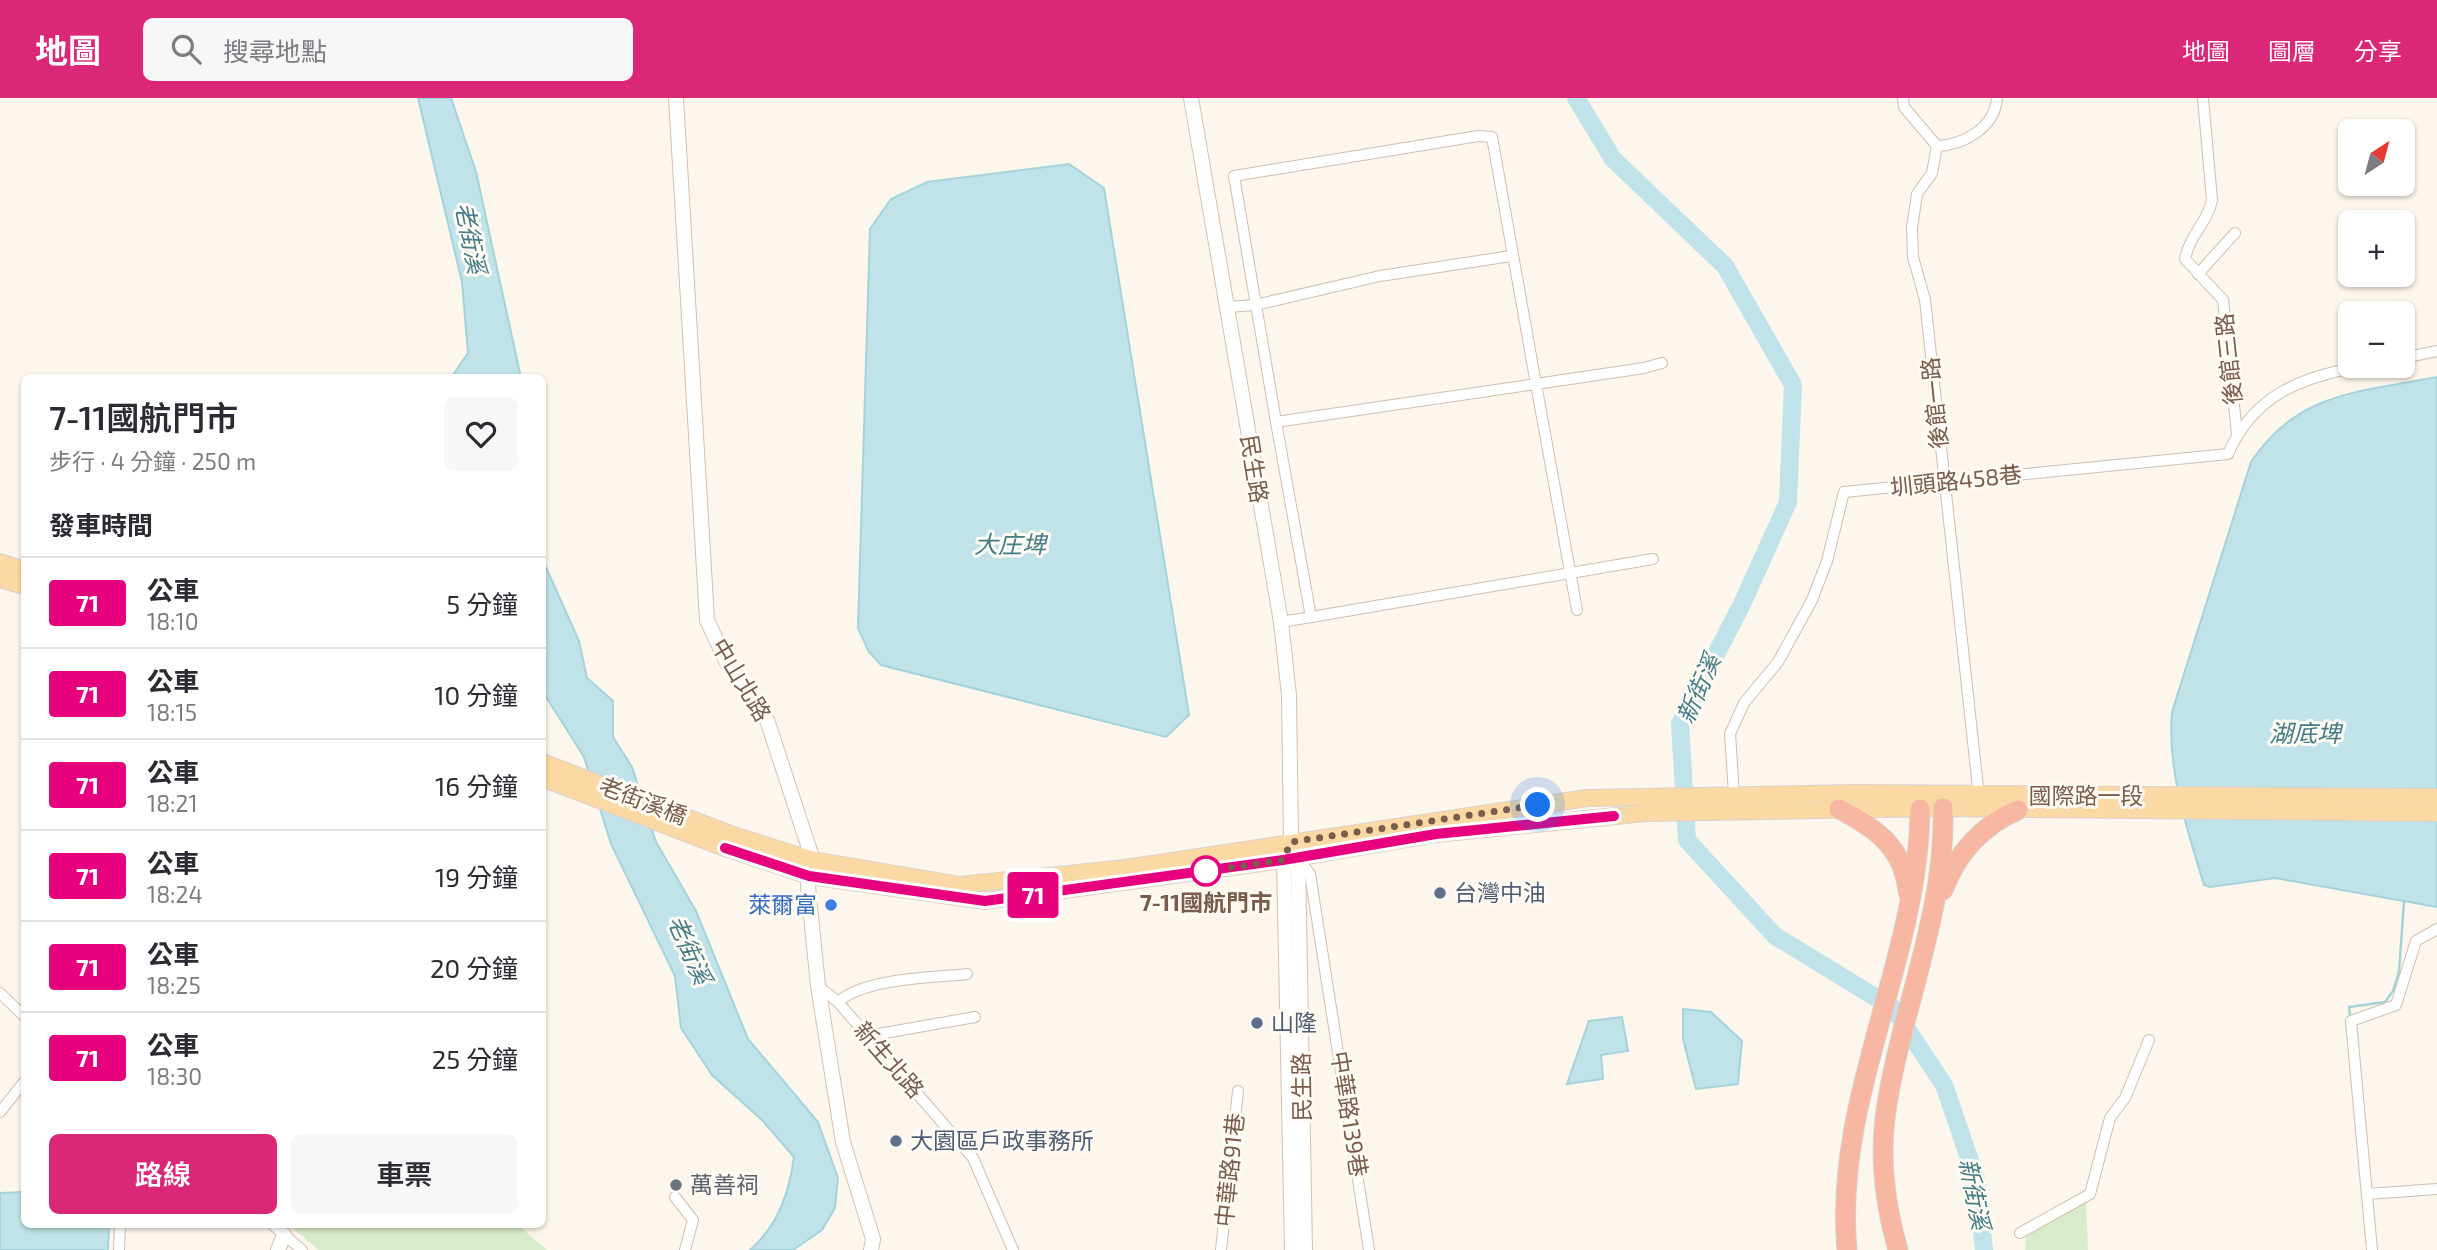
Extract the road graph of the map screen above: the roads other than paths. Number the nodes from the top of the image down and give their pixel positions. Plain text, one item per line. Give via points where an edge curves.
1 (676, 98) edge
2 (1191, 98) edge
3 (1903, 98) edge
4 (1997, 98) edge
5 (2203, 98) edge
6 (1937, 146) junction
7 (2235, 233) dead end
8 (1511, 256) junction
9 (2198, 274) junction
10 (1255, 305) junction
11 (1227, 307) junction
12 (2437, 351) edge
13 (2415, 356) edge
14 (1662, 363) dead end
15 (2338, 371) edge
16 (1536, 384) junction
17 (1276, 422) junction
18 (2237, 434) junction
19 (1943, 481) junction
20 (1653, 559) dead end
21 (0, 562) edge
22 (21, 569) edge
23 (1569, 573) junction
24 (0, 579) edge
25 (21, 585) edge
26 (1577, 610) dead end
27 (1311, 617) junction
28 (1281, 622) junction
29 (546, 771) edge
30 (1734, 794) junction
31 (2437, 797) edge
32 (1924, 802) junction
33 (1980, 802) junction
34 (1839, 808) junction
35 (1942, 808) junction
36 (2018, 810) junction
37 (2437, 813) edge
38 (1291, 842) junction
39 (1291, 859) junction
40 (811, 868) junction
41 (1909, 907) junction
42 (1934, 913) junction
43 (2437, 929) edge
44 (967, 974) dead end
45 (818, 986) junction
46 (0, 993) edge
47 (838, 1002) junction
48 (21, 1013) edge
49 (975, 1017) dead end
50 (867, 1036) junction
51 (2148, 1040) dead end
52 (21, 1086) edge
53 (1238, 1091) dead end
54 (0, 1112) edge
55 (2437, 1189) edge
56 (2368, 1194) junction
57 (676, 1197) dead end
58 (120, 1228) edge
59 (279, 1230) edge
60 (2020, 1233) dead end
61 (119, 1250) edge
62 (278, 1250) edge
63 (302, 1250) edge
64 (685, 1250) edge
65 (871, 1250) edge
66 (1013, 1250) edge
67 (1221, 1250) edge
68 (1292, 1250) edge
69 (1305, 1250) edge
70 (1369, 1250) edge
71 (1847, 1250) edge
72 (1898, 1250) edge
73 (2372, 1250) edge

1 - 40 street, 中山北路 via 707,620 727,663 767,720
2 - 11 street, 民生路
3 - 6 street via 1904,107
4 - 6 street via 1974,136 1957,145
5 - 9 street, 後館三路 via 2212,200 2188,242 2185,259
6 - 19 street, 後館一路 via 1932,173 1917,194 1913,247 1925,300
7 - 9 street
8 - 10 street via 1380,276
8 - 10 street via 1492,137 1234,176
8 - 16 street
9 - 18 street, 後館三路 via 2223,300
10 - 11 street
10 - 17 street
11 - 28 street, 民生路
12 - 13 street
14 - 16 street
15 - 18 street, 圳頭路458巷 via 2315,375 2272,397
16 - 17 street
16 - 23 street
17 - 27 street
18 - 19 street, 圳頭路458巷 via 2228,454
19 - 30 street, 圳頭路458巷 via 1844,492 1812,600 1778,662 1744,702 1730,734
19 - 33 street, 後館一路
20 - 23 street
21 - 22 main road
23 - 26 street
23 - 27 street
24 - 25 main road
27 - 28 street
28 - 38 street, 民生路 via 1289,695
29 - 40 main road, 老街溪橋 via 729,842
30 - 32 main road, 國際路一段
30 - 38 main road, 國際路一段 via 1587,798
31 - 33 main road, 國際路一段
32 - 33 main road, 國際路一段
32 - 34 main road, 國際路一段
32 - 35 main road
32 - 41 highway
33 - 35 main road, 國際路一段
33 - 36 main road, 國際路一段
34 - 39 main road, 國際路一段 via 1614,816 1436,834
34 - 41 highway via 1893,847 1903,864
35 - 42 highway via 1944,845
36 - 37 main road, 國際路一段
36 - 42 highway via 1985,827 1975,838 1946,883
38 - 39 street, 民生路
38 - 40 main road via 1126,869 960,885
39 - 40 main road via 985,901
39 - 68 street, 民生路
39 - 69 street, 民生路
39 - 70 street, 中華路139巷 via 1310,874
40 - 45 street, 中山北路
41 - 71 highway via 1852,1133 1843,1198
42 - 72 highway via 1888,1103 1884,1139 1887,1200
43 - 56 street via 2416,941 2396,1005 2351,1021
44 - 47 street via 849,992
45 - 47 street, 新生北路
45 - 65 street, 中山北路 via 843,1142 873,1239
46 - 48 street
47 - 50 street, 新生北路
49 - 50 street
50 - 66 street, 新生北路 via 973,1158
51 - 60 street via 2125,1098 2110,1118 2090,1194
52 - 54 street
53 - 67 street, 中華路91巷
55 - 56 street
56 - 73 street
57 - 64 street via 693,1220
58 - 61 street
59 - 62 street
59 - 63 street

